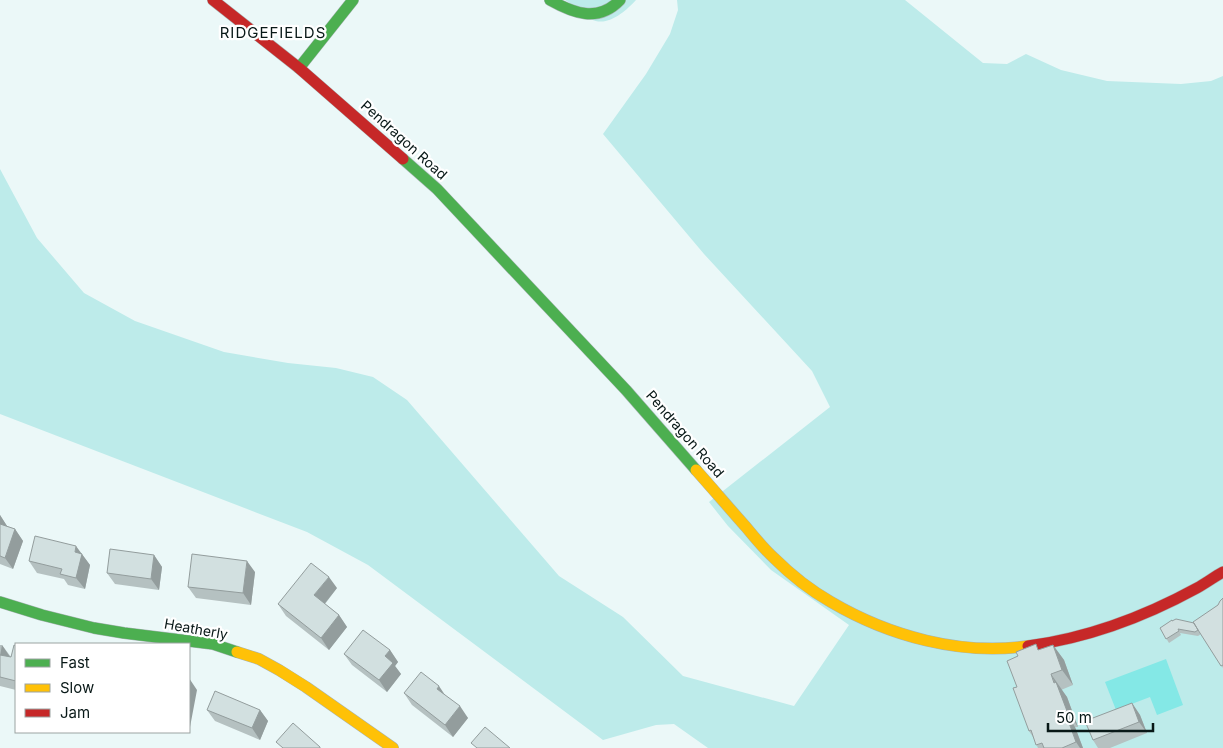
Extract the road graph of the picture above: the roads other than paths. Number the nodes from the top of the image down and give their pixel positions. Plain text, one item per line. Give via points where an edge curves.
1 (214, 0) edge
2 (353, 0) edge
3 (550, 0) edge
4 (620, 0) edge
5 (299, 68) junction
6 (1223, 572) edge
7 (0, 602) edge
8 (390, 747) edge

1 - 5 street, Pendragon Road
2 - 5 street
3 - 4 street via 571,11 588,15 614,6
5 - 6 street, Pendragon Road via 437,189 626,390 772,557 837,606 931,642 996,649 1059,641 1118,625 1195,590
7 - 8 street, Heatherly via 94,628 213,644 259,659 306,687

